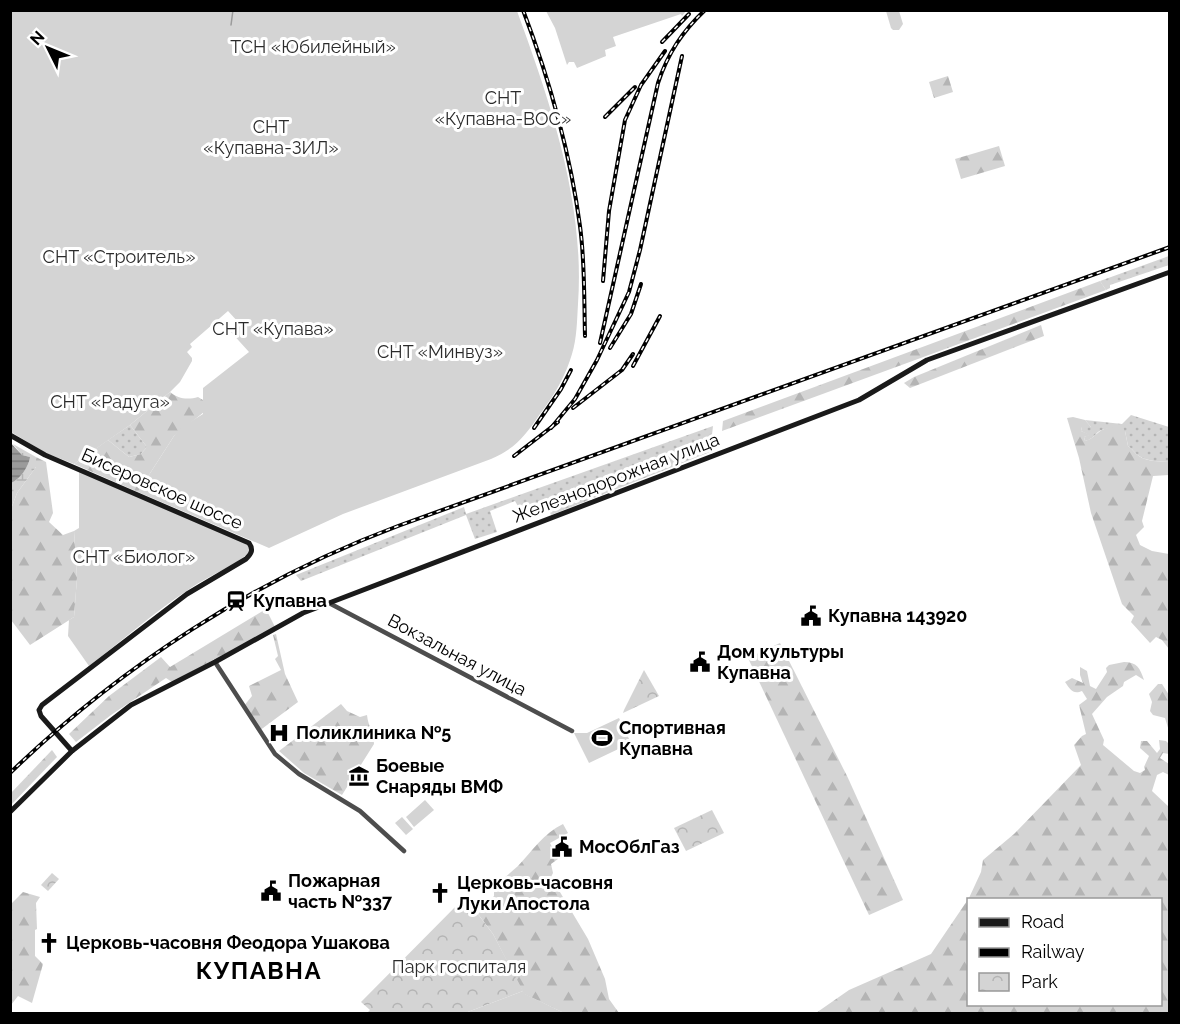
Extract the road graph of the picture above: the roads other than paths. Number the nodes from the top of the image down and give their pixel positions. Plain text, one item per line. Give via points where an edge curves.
1 (1170, 272) edge
2 (10, 435) edge
3 (329, 603) junction
4 (215, 662) junction
5 (572, 731) dead end
6 (72, 751) junction
7 (10, 812) edge
8 (404, 851) dead end

1 - 3 main road, Железнодорожная улица via 927,360 859,400
2 - 6 main road, Бисеровское шоссе via 45,455 252,547 246,559 187,594 45,703 39,710 41,716
3 - 4 main road, Железнодорожная улица via 285,622
3 - 5 street, Вокзальная улица
4 - 6 main road, Железнодорожная улица via 131,705
4 - 8 street via 275,754 299,774 360,811
6 - 7 main road, Железнодорожная улица

